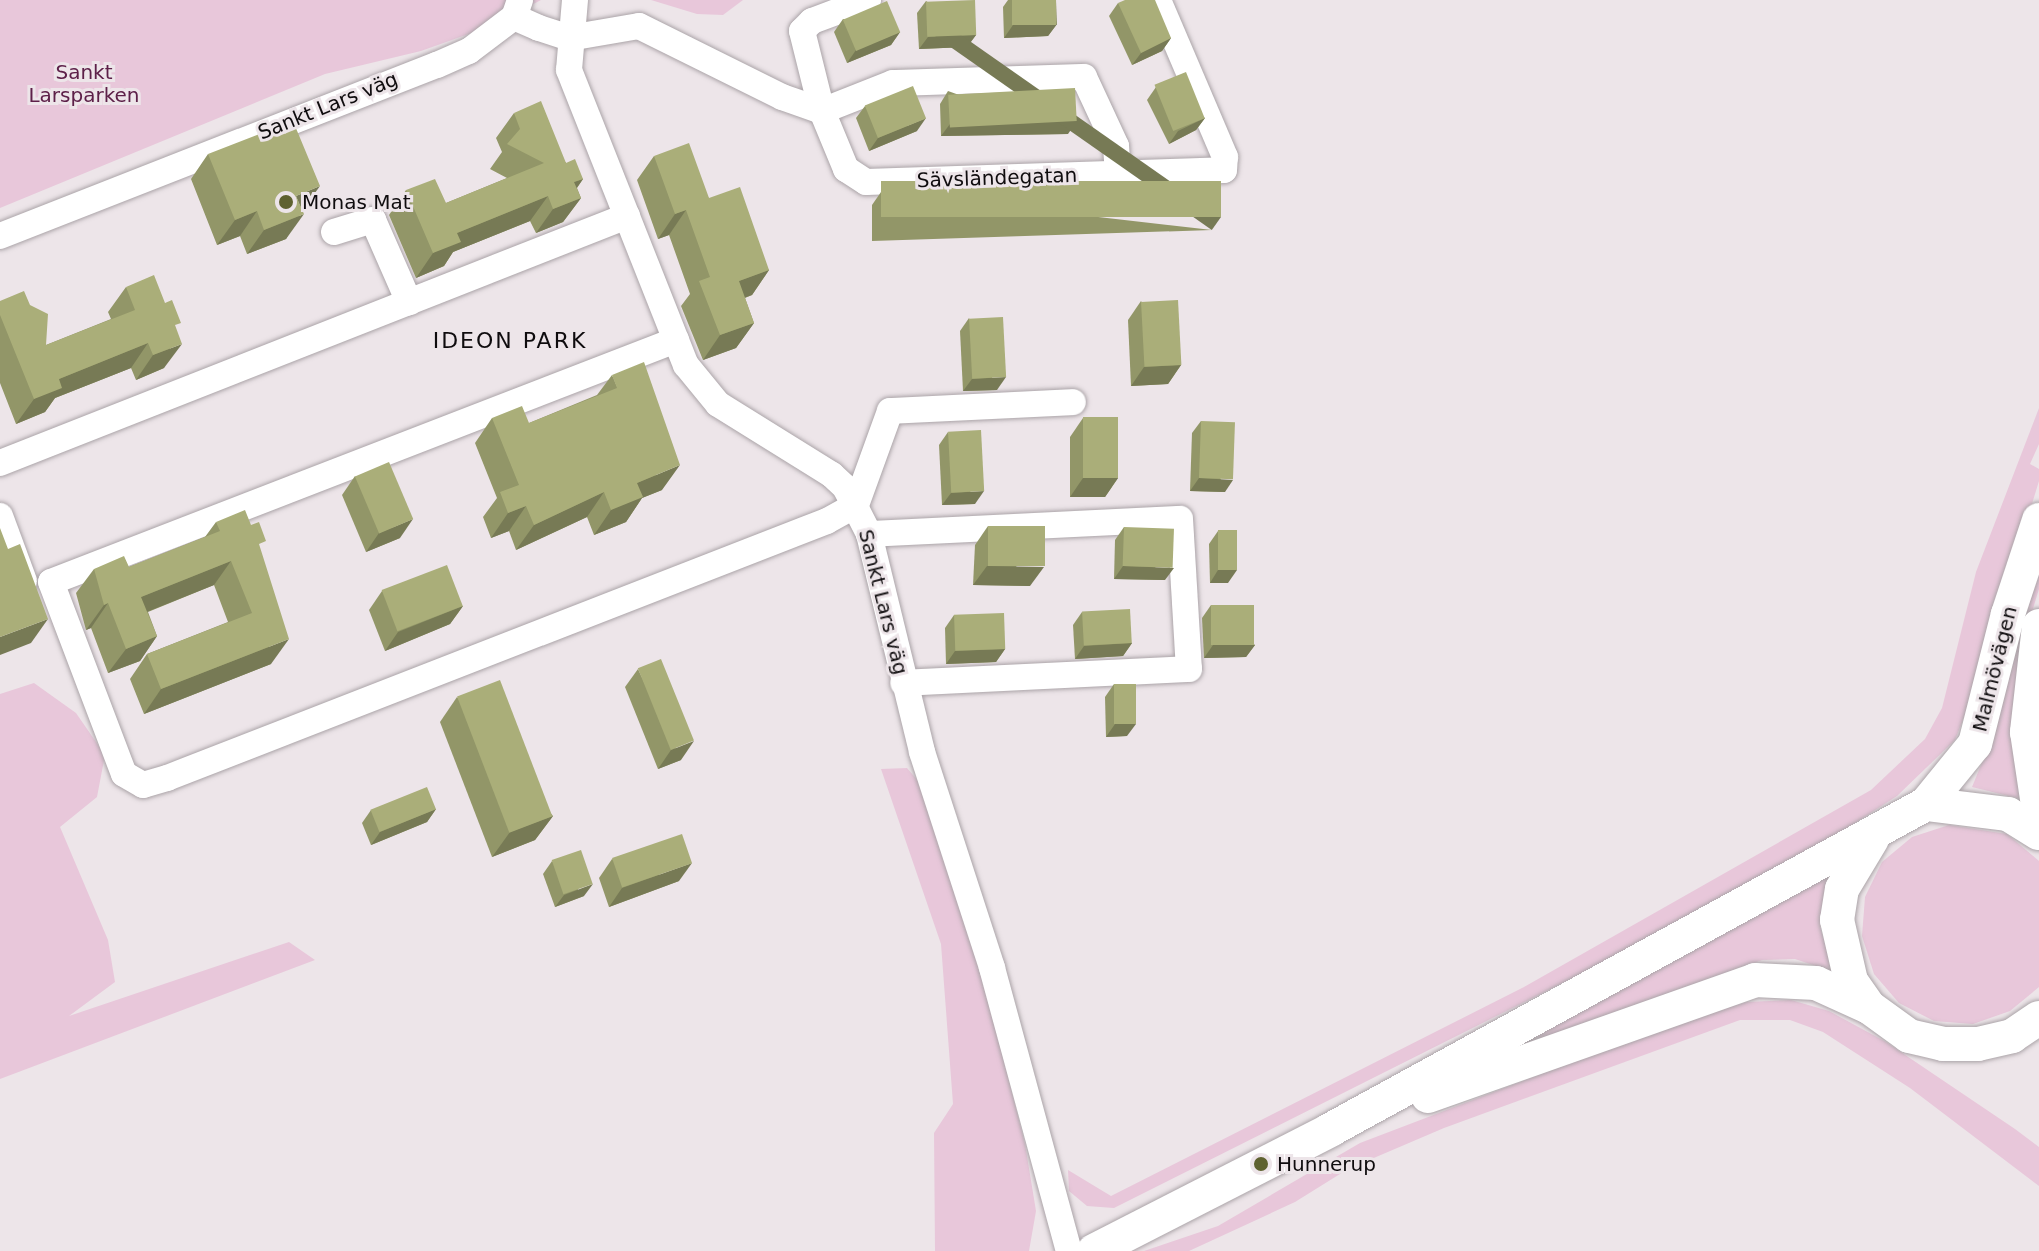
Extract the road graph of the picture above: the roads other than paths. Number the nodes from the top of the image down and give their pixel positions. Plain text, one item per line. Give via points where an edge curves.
1 (575, 0) edge
2 (868, 0) edge
3 (1158, 0) edge
4 (517, 8) edge
5 (569, 38) junction
6 (811, 107) junction
7 (1118, 175) junction
8 (627, 216) junction
9 (334, 232) dead end
10 (0, 236) edge
11 (409, 302) junction
12 (676, 340) junction
13 (1073, 402) dead end
14 (0, 463) edge
15 (856, 505) junction
16 (0, 516) edge
17 (2039, 520) edge
18 (869, 534) junction
19 (51, 582) junction
20 (2039, 626) edge
21 (903, 683) junction
22 (2035, 690) edge
23 (1926, 804) junction
24 (2039, 812) edge
25 (2039, 833) edge
26 (1874, 836) junction
27 (1869, 1007) junction
28 (2039, 1018) edge
29 (1330, 1130) junction
30 (1069, 1251) edge
31 (1094, 1251) edge

1 - 5 street
2 - 6 street, Sävsländegatan via 812,21 802,31
3 - 7 street, Sävsländegatan via 1225,157 1224,170
4 - 5 street, Sankt Lars väg
4 - 10 street, Sankt Lars väg via 489,38 447,61
5 - 6 street via 639,26
5 - 8 street, Sankt Lars väg via 569,70
6 - 7 street, Sävsländegatan via 846,169 866,182
6 - 7 street via 893,83 1084,77 1116,146
8 - 11 street
8 - 12 street, Sankt Lars väg
9 - 11 street via 373,220
11 - 14 street
12 - 15 street, Sankt Lars väg via 704,393 832,475
12 - 19 street
13 - 15 street via 890,411
15 - 18 street, Sankt Lars väg
15 - 19 street via 827,521 143,785 124,774
16 - 19 street via 28,591
17 - 23 main road, Malmövägen via 1975,744
18 - 21 street, Sankt Lars väg
18 - 21 street via 1180,519 1189,669
20 - 22 main road, Malmövägen
21 - 30 street, Sankt Lars väg via 992,968
22 - 24 main road, Malmövägen via 2028,743
23 - 25 main road via 2008,814
23 - 26 main road, Malmövägen
26 - 27 main road via 1855,860 1837,920 1840,952
26 - 29 main road, Malmövägen
27 - 28 main road via 1909,1036 1943,1044 1978,1044 2012,1036
27 - 29 main road via 1816,983 1755,980
29 - 31 main road

